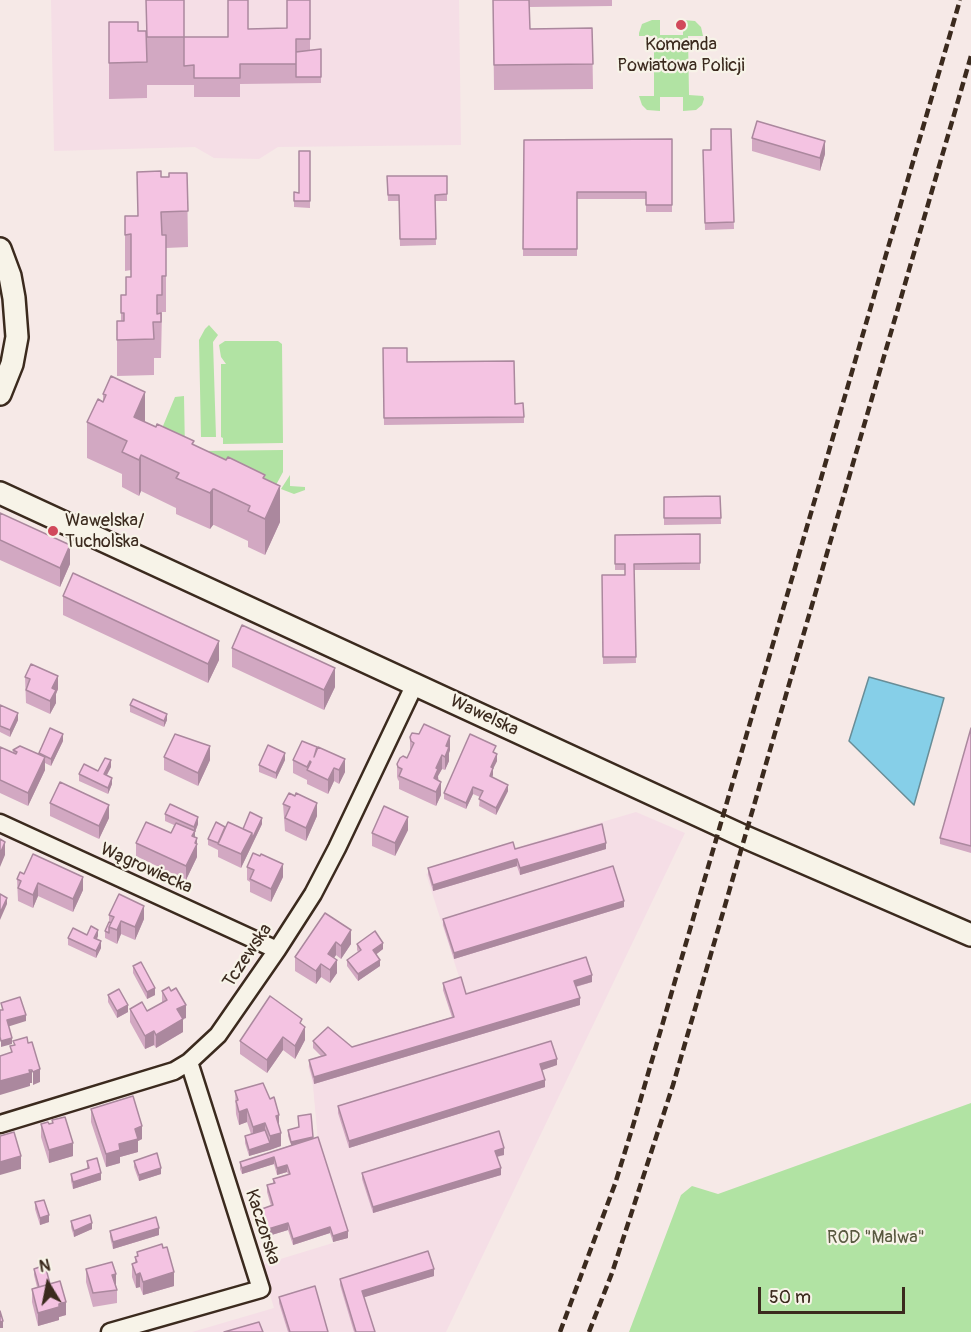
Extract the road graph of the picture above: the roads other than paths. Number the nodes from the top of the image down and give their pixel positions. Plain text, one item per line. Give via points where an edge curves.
1 (0, 249) edge
2 (0, 394) edge
3 (0, 493) edge
4 (415, 684) junction
5 (0, 823) edge
6 (971, 935) edge
7 (277, 950) junction
8 (189, 1062) junction
9 (0, 1124) edge
10 (110, 1332) edge

1 - 2 street via 10,276 17,337
3 - 4 street, Wawelska
4 - 6 street, Wawelska via 745,837
4 - 7 street, Tczewska via 337,848
5 - 7 street, Wągrowiecka
7 - 8 street, Tczewska via 218,1035
8 - 9 street, Tczewska via 174,1071
8 - 10 street, Kaczorska via 261,1289

